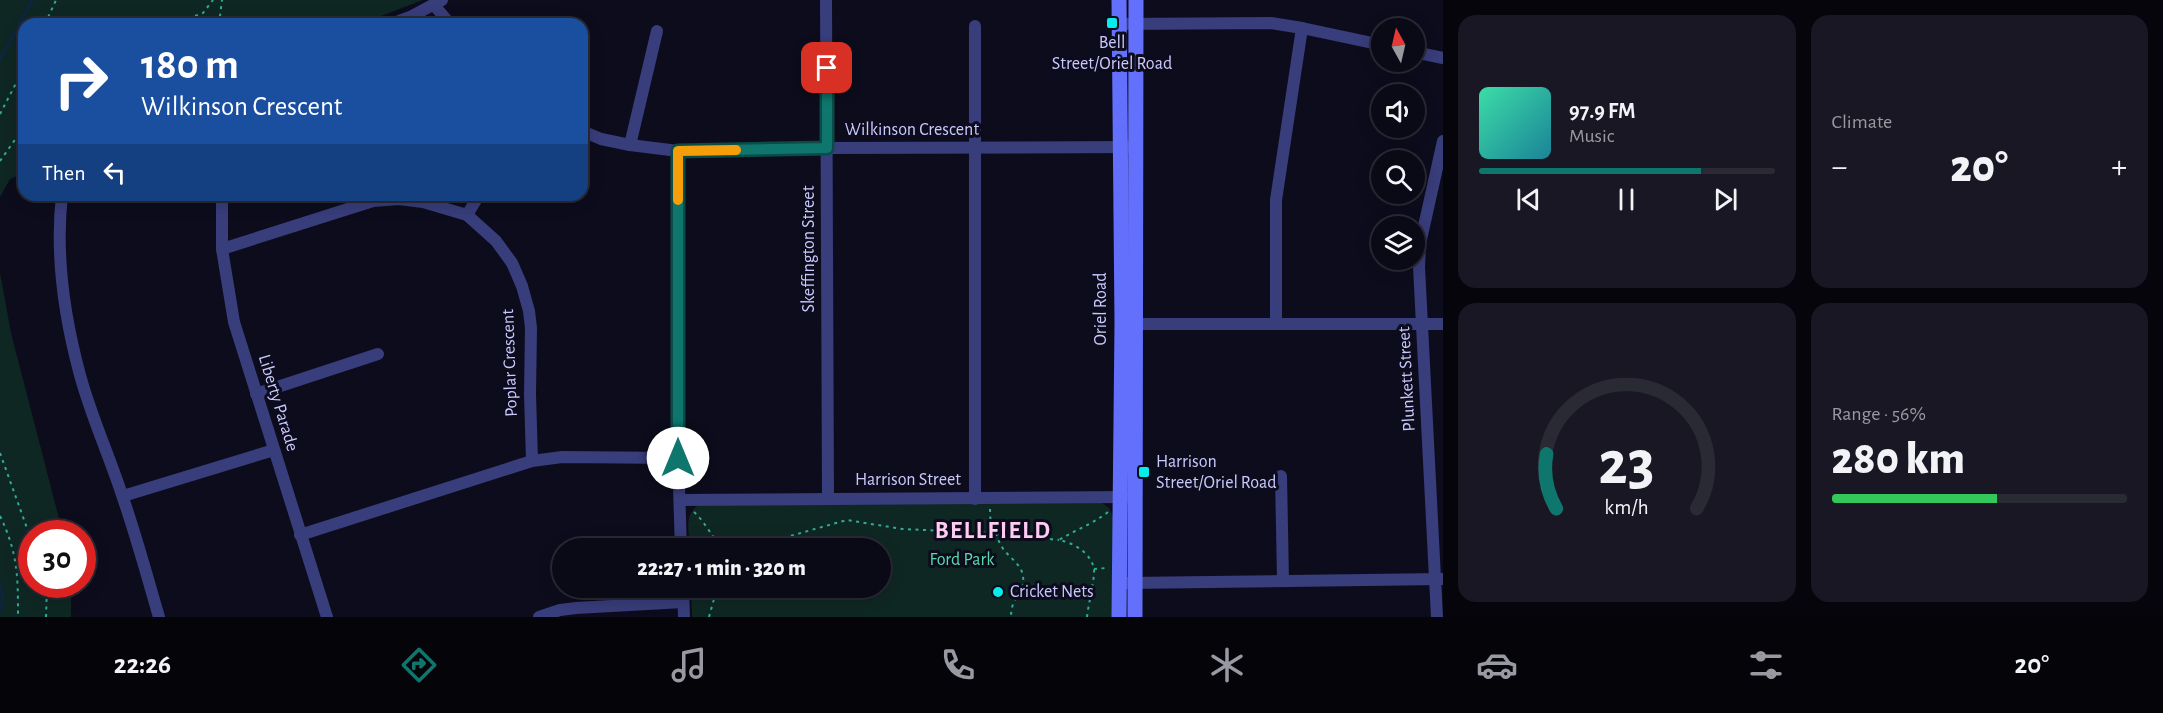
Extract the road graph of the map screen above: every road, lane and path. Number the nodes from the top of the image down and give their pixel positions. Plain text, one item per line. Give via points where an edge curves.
1 (56, 0) edge
2 (213, 0) edge
3 (222, 0) edge
4 (826, 0) edge
5 (1119, 0) edge
6 (1136, 0) edge
7 (438, 3) edge
8 (48, 18) edge
9 (190, 18) edge
10 (220, 18) edge
11 (404, 18) edge
12 (447, 18) edge
13 (1119, 24) junction
14 (1136, 24) junction
15 (975, 26) dead end
16 (1302, 28) junction
17 (657, 32) dead end
18 (1371, 43) edge
19 (1425, 54) edge
20 (1443, 58) edge
21 (18, 80) edge
22 (0, 114) edge
23 (588, 134) edge
24 (18, 136) edge
25 (1443, 141) edge
26 (630, 145) junction
27 (975, 147) junction
28 (1137, 147) junction
29 (827, 148) junction
30 (1119, 148) junction
31 (678, 151) junction
32 (0, 161) edge
33 (61, 201) edge
34 (222, 201) edge
35 (373, 201) edge
36 (417, 201) edge
37 (475, 201) edge
38 (467, 215) junction
39 (222, 249) junction
40 (1276, 323) junction
41 (1128, 324) junction
42 (1422, 324) junction
43 (1443, 324) edge
44 (378, 354) dead end
45 (256, 394) junction
46 (274, 450) junction
47 (0, 453) edge
48 (678, 458) junction
49 (532, 461) junction
50 (1281, 476) dead end
51 (123, 496) junction
52 (1136, 497) junction
53 (828, 498) junction
54 (975, 499) junction
55 (685, 500) junction
56 (1115, 503) junction
57 (0, 516) edge
58 (24, 520) edge
59 (996, 533) junction
60 (300, 535) junction
61 (682, 538) edge
62 (714, 538) edge
63 (783, 538) edge
64 (1059, 540) junction
65 (1439, 579) edge
66 (1283, 580) junction
67 (1119, 583) junction
68 (1135, 583) junction
69 (47, 598) edge
70 (683, 598) edge
71 (714, 598) edge
72 (683, 602) junction
73 (18, 617) edge
74 (46, 617) edge
75 (159, 617) edge
76 (327, 617) edge
77 (539, 617) edge
78 (684, 617) edge
79 (709, 617) edge
80 (1011, 617) edge
81 (1087, 617) edge
82 (1119, 617) edge
83 (1135, 617) edge
84 (1437, 617) edge

1 - 8 path
2 - 9 path via 203,13
3 - 10 path
4 - 29 street, Skeffington Street
5 - 13 main road, Oriel Road
6 - 14 main road, Oriel Road
7 - 11 street
7 - 12 street
13 - 14 street
13 - 30 main road, Oriel Road
14 - 16 street via 1271,23
14 - 28 main road, Oriel Road
15 - 27 street
16 - 18 street
16 - 40 street via 1276,200
17 - 26 street
19 - 20 street
21 - 22 path
23 - 26 street, Wilkinson Crescent
24 - 32 path
25 - 42 street, Plunkett Street via 1420,244
26 - 31 street, Wilkinson Crescent
27 - 29 street, Wilkinson Crescent
27 - 30 street, Wilkinson Crescent
27 - 54 street
28 - 30 street, Wilkinson Crescent
28 - 41 main road, Oriel Road
29 - 31 street, Wilkinson Crescent
29 - 53 street, Skeffington Street
30 - 41 main road, Oriel Road
31 - 48 street
33 - 51 street via 60,270 65,308 80,377
34 - 39 street, Liberty Parade
35 - 39 street, Poplar Crescent
36 - 38 street, Poplar Crescent
37 - 38 street
38 - 49 street, Poplar Crescent via 505,252 525,294 531,328
39 - 45 street, Liberty Parade via 234,322
40 - 41 street
40 - 42 street
41 - 52 main road, Oriel Road
41 - 56 main road, Oriel Road
42 - 43 street
42 - 65 street, Plunkett Street
44 - 45 street
45 - 46 street, Liberty Parade
46 - 51 street
46 - 60 street, Liberty Parade
47 - 58 path
48 - 49 street
48 - 55 street
49 - 60 street
50 - 66 street
51 - 75 street
52 - 56 street, Harrison Street
52 - 68 main road, Oriel Road
53 - 54 street, Harrison Street
53 - 55 street, Harrison Street
54 - 56 street, Harrison Street
55 - 61 street
55 - 62 path
56 - 64 path via 1099,519
56 - 67 main road, Oriel Road
57 - 73 path via 18,571
59 - 63 path via 902,529 847,520
59 - 64 path
59 - 80 path via 1022,573 1023,584 1011,605
60 - 76 street, Liberty Parade
64 - 81 path via 1086,553 1094,569
65 - 66 street
65 - 84 street, Plunkett Street
66 - 68 street
67 - 68 street
67 - 82 main road, Oriel Road
68 - 83 main road, Oriel Road
69 - 74 path
70 - 72 street
71 - 79 path
72 - 77 street via 576,608
72 - 78 street

